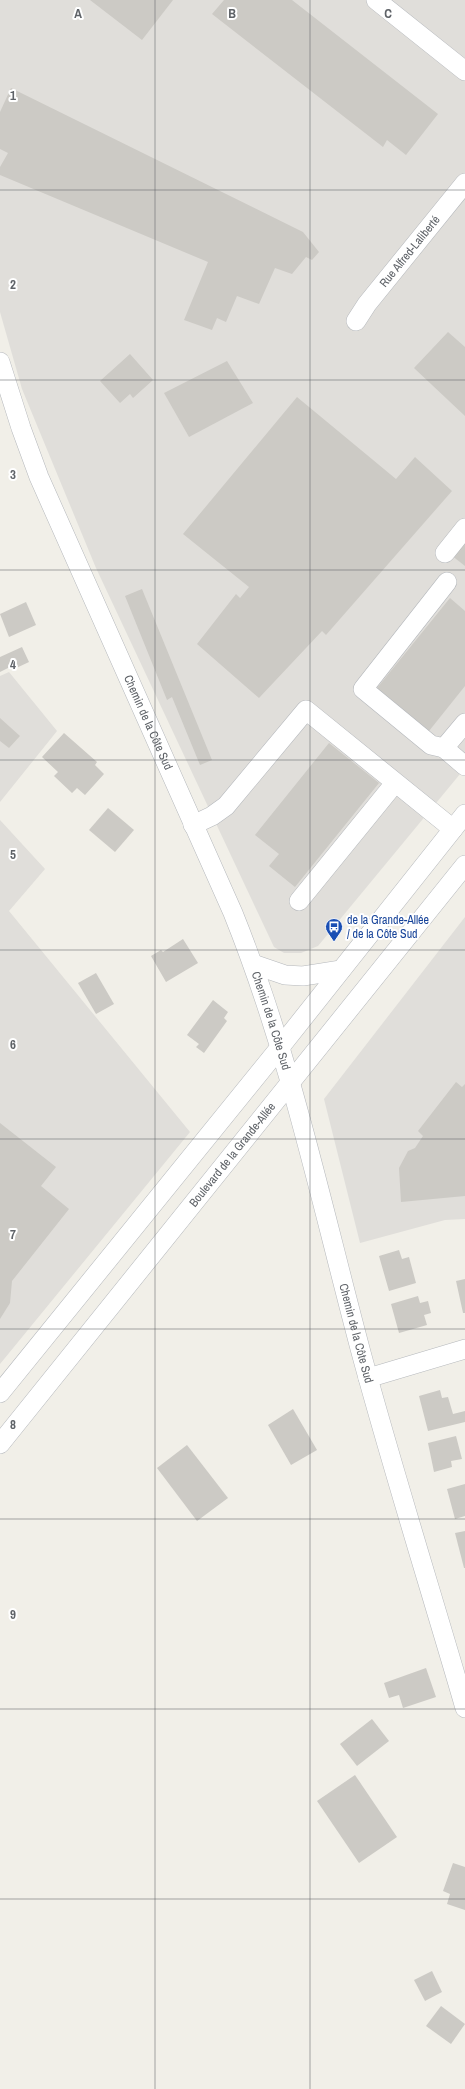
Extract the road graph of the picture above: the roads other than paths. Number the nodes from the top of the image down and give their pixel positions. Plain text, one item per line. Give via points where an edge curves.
1 (376, 0) edge
2 (465, 71) edge
3 (465, 183) edge
4 (356, 321) dead end
5 (0, 362) edge
6 (465, 528) edge
7 (445, 553) dead end
8 (448, 582) dead end
9 (465, 723) edge
10 (444, 748) junction
11 (465, 766) edge
12 (395, 783) junction
13 (465, 814) edge
14 (193, 825) junction
15 (453, 829) junction
16 (465, 865) edge
17 (299, 901) dead end
18 (253, 964) junction
19 (341, 970) junction
20 (281, 1046) junction
21 (291, 1082) junction
22 (465, 1350) edge
23 (368, 1378) junction
24 (0, 1393) edge
25 (6, 1422) edge
26 (0, 1444) edge
27 (464, 1700) edge

1 - 2 street
3 - 4 street, Rue Alfred-Laliberté
5 - 14 street, Chemin de la Côte Sud via 39,477
6 - 7 street
8 - 10 street via 362,689 431,745
9 - 10 street
10 - 11 street
12 - 14 street via 306,710 226,806
12 - 15 street
12 - 17 street
13 - 15 street
14 - 18 street, Chemin de la Côte Sud
15 - 19 street
16 - 21 street, Boulevard de la Grande-Allée
18 - 19 street via 285,975 303,976
18 - 20 street, Chemin de la Côte Sud
19 - 20 street
20 - 21 street, Chemin de la Côte Sud
20 - 24 street
21 - 23 street, Chemin de la Côte Sud
21 - 25 street, Boulevard de la Grande-Allée
22 - 23 street
23 - 27 street, Chemin de la Côte Sud
25 - 26 street, Boulevard de la Grande-Allée

